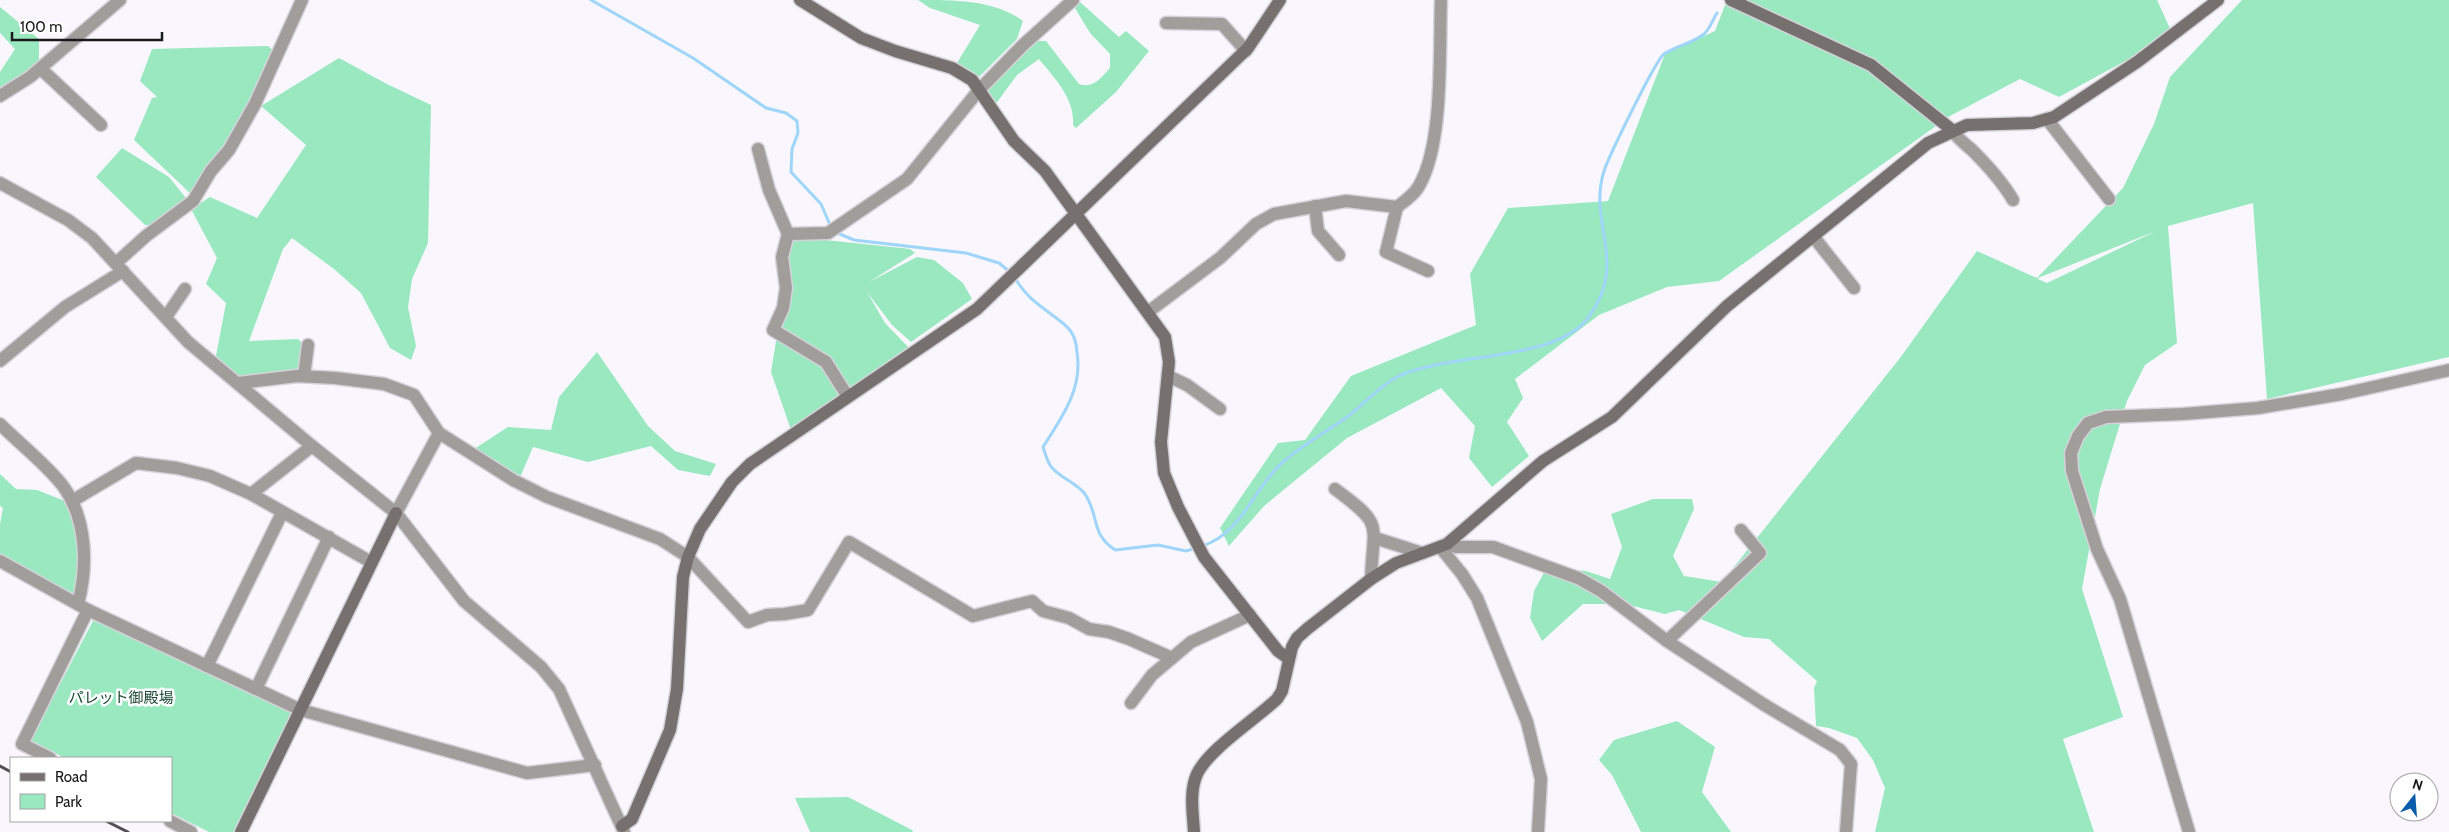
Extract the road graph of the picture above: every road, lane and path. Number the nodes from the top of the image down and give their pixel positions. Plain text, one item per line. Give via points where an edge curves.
1 (120, 0) edge
2 (302, 0) edge
3 (800, 0) edge
4 (1073, 0) edge
5 (1280, 0) edge
6 (1440, 0) edge
7 (1731, 0) edge
8 (2218, 0) edge
9 (1166, 23) dead end
10 (1246, 50) junction
11 (41, 69) junction
12 (979, 90) junction
13 (0, 96) edge
14 (2047, 119) junction
15 (101, 125) dead end
16 (1952, 130) junction
17 (758, 149) dead end
18 (0, 183) edge
19 (2109, 199) dead end
20 (2013, 200) dead end
21 (1315, 206) junction
22 (1397, 208) junction
23 (1076, 212) junction
24 (788, 234) junction
25 (1813, 236) junction
26 (1339, 255) dead end
27 (120, 267) junction
28 (1428, 271) dead end
29 (1854, 288) dead end
30 (185, 289) dead end
31 (1148, 312) junction
32 (166, 317) junction
33 (308, 345) dead end
34 (0, 361) edge
35 (2449, 370) edge
36 (304, 376) junction
37 (1168, 376) junction
38 (238, 383) junction
39 (848, 397) junction
40 (1220, 409) dead end
41 (0, 424) edge
42 (439, 432) junction
43 (312, 446) junction
44 (1335, 489) dead end
45 (251, 494) junction
46 (72, 500) junction
47 (282, 513) junction
48 (396, 513) junction
49 (1740, 530) dead end
50 (329, 537) junction
51 (1375, 538) junction
52 (1444, 546) junction
53 (1422, 553) junction
54 (688, 557) junction
55 (0, 561) edge
56 (371, 562) junction
57 (1371, 579) junction
58 (83, 607) junction
59 (1250, 615) junction
60 (1667, 640) junction
61 (1172, 658) junction
62 (1289, 659) junction
63 (208, 666) junction
64 (256, 689) junction
65 (1132, 703) dead end
66 (301, 710) junction
67 (48, 757) edge
68 (595, 766) junction
69 (172, 822) edge
70 (623, 829) edge
71 (191, 832) edge
72 (241, 832) edge
73 (1194, 832) edge
74 (1538, 832) edge
75 (1846, 832) edge
76 (2189, 832) edge

1 - 11 street
2 - 27 street via 255,104 229,150 211,171 193,201 146,236
3 - 12 street via 861,38 952,68 972,80
4 - 12 street
5 - 10 street
6 - 22 street via 1433,152 1418,187
7 - 16 street via 1871,65
8 - 14 street via 2136,62
9 - 10 street via 1222,24
10 - 23 street
11 - 13 street
11 - 15 street
12 - 23 street via 1014,141 1045,171
12 - 24 street via 907,179 828,233
14 - 16 street via 2034,123 1967,125
14 - 19 street
16 - 20 street via 1958,140 2002,182
16 - 25 street via 1928,142
17 - 24 street via 769,190
18 - 27 street via 68,220 92,238
21 - 22 street via 1346,201
21 - 26 street via 1318,231
21 - 31 street via 1274,214 1256,224 1220,258
22 - 28 street via 1386,252
23 - 31 street
23 - 39 street via 977,309
24 - 39 street via 782,257 786,292 774,330 826,362
25 - 29 street
25 - 52 street via 1714,318 1627,405 1521,477
27 - 32 street
27 - 34 street
30 - 32 street
31 - 37 street via 1165,338
32 - 38 street via 188,342
33 - 36 street
35 - 76 street via 2342,394 2258,408 2106,417 2088,423 2078,436 2071,453 2072,471 2097,549 2120,598
36 - 38 street
36 - 42 street via 384,384 414,394
37 - 40 street via 1188,385
37 - 59 street via 1161,442 1164,473 1204,557
38 - 43 street
39 - 54 street via 750,464 732,482 700,529
41 - 46 street via 62,485
42 - 48 street
42 - 54 street via 513,480 547,497 660,539
43 - 45 street
43 - 48 street
44 - 51 street via 1370,518
45 - 46 street via 210,476 136,463
45 - 47 street
46 - 58 street via 85,555
47 - 50 street
47 - 63 street
48 - 56 street
48 - 68 street via 464,601 540,667 559,689
49 - 60 street via 1760,553
50 - 56 street
50 - 64 street
51 - 53 street
51 - 57 street
52 - 53 street
52 - 60 street via 1493,547 1578,578
52 - 74 street via 1477,598 1527,722 1541,779
53 - 57 street via 1396,563
54 - 61 street via 748,622 767,615 808,610 849,542 973,616 1032,601 1044,611 1069,618 1089,629 1129,639
54 - 70 street via 683,577 677,689 670,730 632,819
55 - 58 street
56 - 66 street
57 - 62 street via 1297,638
58 - 63 street
58 - 67 street via 22,744
59 - 61 street via 1191,642
59 - 62 street via 1278,651
60 - 75 street via 1840,750 1851,764
61 - 65 street via 1152,674
62 - 73 street via 1277,699 1212,755 1198,774 1192,798
63 - 64 street
64 - 66 street
66 - 68 street via 527,773
66 - 72 street
68 - 70 street
69 - 71 street

